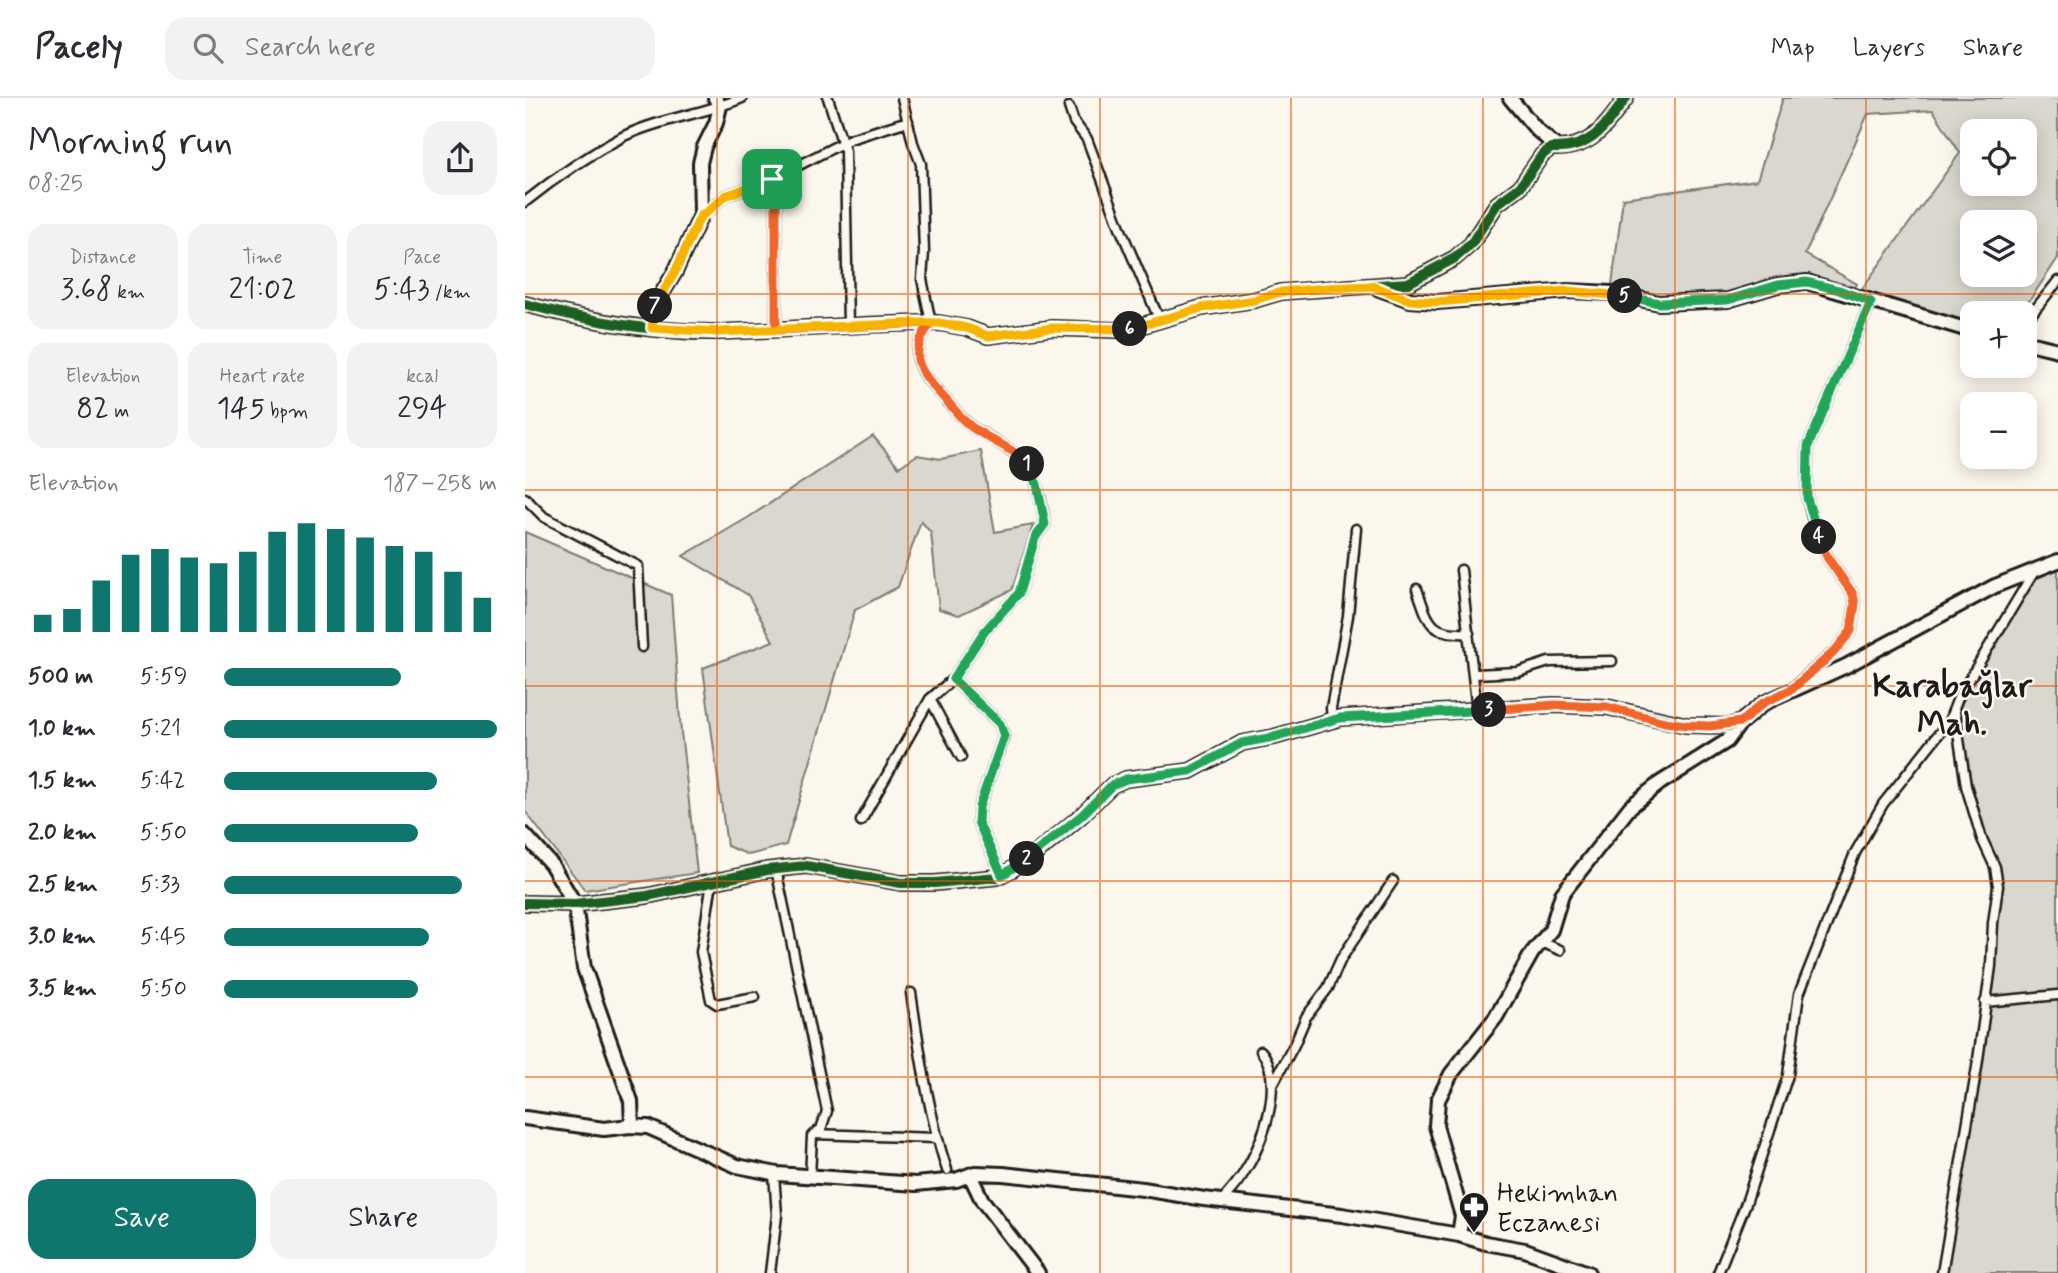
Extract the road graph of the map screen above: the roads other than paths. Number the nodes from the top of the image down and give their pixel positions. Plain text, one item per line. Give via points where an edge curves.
1 (742, 98) edge
2 (828, 98) edge
3 (902, 98) edge
4 (1510, 98) edge
5 (1626, 98) edge
6 (717, 102) edge
7 (1069, 107) dead end
8 (908, 121) junction
9 (843, 143) junction
10 (1558, 148) junction
11 (772, 179) junction
12 (525, 202) edge
13 (701, 215) junction
14 (2058, 281) edge
15 (1372, 286) junction
16 (1871, 302) junction
17 (525, 304) edge
18 (2037, 308) edge
19 (1160, 321) junction
20 (931, 323) junction
21 (848, 326) junction
22 (652, 328) junction
23 (1960, 328) edge
24 (776, 330) junction
25 (2037, 345) edge
26 (2058, 350) edge
27 (525, 498) edge
28 (1356, 529) dead end
29 (2058, 561) edge
30 (1461, 570) dead end
31 (2035, 570) junction
32 (1417, 589) dead end
33 (1469, 633) junction
34 (642, 647) dead end
35 (1612, 661) dead end
36 (1475, 674) junction
37 (953, 679) junction
38 (1792, 689) junction
39 (930, 699) junction
40 (1954, 709) junction
41 (1477, 711) junction
42 (1332, 720) junction
43 (1741, 722) junction
44 (961, 757) dead end
45 (861, 821) dead end
46 (525, 835) edge
47 (776, 869) junction
48 (1002, 875) junction
49 (1393, 881) dead end
50 (712, 882) junction
51 (525, 902) edge
52 (575, 904) junction
53 (1541, 943) junction
54 (1560, 950) dead end
55 (911, 993) dead end
56 (2058, 995) edge
57 (755, 997) dead end
58 (1985, 1002) junction
59 (1261, 1051) dead end
60 (1273, 1084) junction
61 (525, 1118) edge
62 (632, 1126) junction
63 (814, 1135) junction
64 (936, 1138) junction
65 (947, 1170) dead end
66 (774, 1174) junction
67 (969, 1175) junction
68 (810, 1177) junction
69 (1221, 1202) junction
70 (1459, 1235) junction
71 (770, 1273) edge
72 (1038, 1273) edge
73 (1588, 1273) edge
74 (1719, 1273) edge
75 (1942, 1273) edge

1 - 6 street
2 - 9 street
3 - 8 street
4 - 10 street
5 - 10 street via 1594,137
6 - 12 street via 625,136
6 - 13 street via 716,123 700,163
7 - 19 street via 1087,139
8 - 9 street
8 - 20 street via 921,164 922,279
9 - 11 street
9 - 21 street
10 - 15 street via 1542,155 1520,187 1497,204 1471,244 1455,258 1408,283
11 - 13 street via 725,196
11 - 24 street via 776,195
13 - 22 street via 655,305
14 - 18 street
15 - 16 street via 1410,300 1437,302 1568,291 1611,293 1659,303 1728,300 1778,285 1807,282
15 - 19 street via 1281,292
16 - 23 street
16 - 38 street via 1808,446 1807,498 1827,557 1853,594 1851,631
17 - 22 street
19 - 20 street via 1116,330 1052,328 988,336
20 - 21 street
20 - 37 street via 917,347 917,362 969,425 1025,461 1037,484 1045,524 1035,538 1019,593 984,632
21 - 24 street
22 - 24 street
25 - 26 street
27 - 34 street via 544,517 638,566
28 - 42 street via 1349,616
29 - 31 street
30 - 33 street
31 - 38 street
31 - 40 street
32 - 33 street via 1429,623 1447,634
33 - 36 street
35 - 36 street via 1549,662 1518,671
36 - 41 street
37 - 39 street
37 - 48 street via 1000,724 1004,736 978,822
38 - 43 street via 1763,703
39 - 44 street
39 - 45 street
40 - 58 street via 1966,786 1999,886
40 - 74 street via 1883,804 1855,853 1800,994 1788,1075
41 - 42 street
41 - 43 street via 1555,705 1607,707 1686,725
42 - 48 street via 1242,743 1190,771 1139,776 1112,785 1039,851
43 - 53 street via 1727,741 1630,807 1562,894 1551,930
46 - 52 street via 551,864
47 - 48 street via 806,866 912,883
47 - 50 street
47 - 63 street via 827,1111
49 - 60 street via 1306,1017
50 - 52 street via 647,896
50 - 57 street via 701,952 711,1000 717,1004
51 - 52 street
52 - 62 street via 584,968 631,1101
53 - 54 street
53 - 70 street via 1496,1017 1451,1074 1439,1100 1436,1126 1462,1216
55 - 64 street
56 - 58 street
58 - 75 street
59 - 60 street
60 - 69 street via 1259,1145
61 - 62 street via 604,1129
62 - 66 street via 648,1128 737,1166
63 - 64 street
63 - 68 street
64 - 65 street
66 - 68 street
66 - 71 street via 777,1215
67 - 68 street via 916,1184
67 - 69 street via 1003,1174 1143,1189
67 - 72 street via 982,1200
69 - 70 street via 1342,1215
70 - 73 street via 1525,1250

